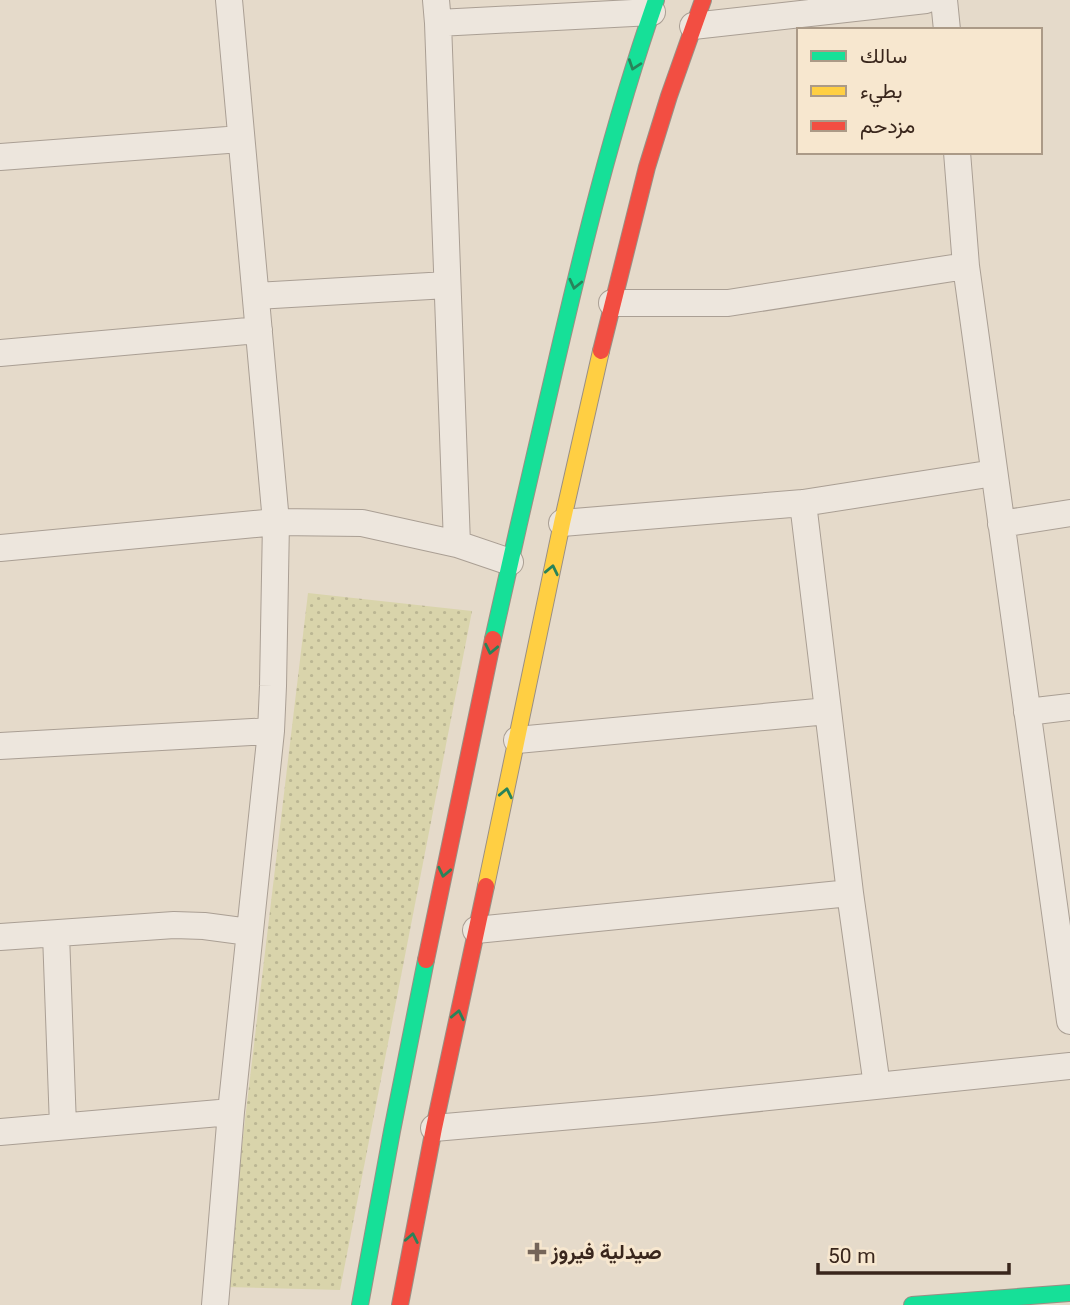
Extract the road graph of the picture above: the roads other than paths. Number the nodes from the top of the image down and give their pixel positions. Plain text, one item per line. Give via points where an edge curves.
1 (229, 0) edge
2 (703, 0) edge
3 (926, 0) edge
4 (944, 0) edge
5 (654, 6) edge
6 (437, 12) edge
7 (693, 26) junction
8 (947, 28) edge
9 (241, 139) junction
10 (957, 154) edge
11 (0, 157) edge
12 (589, 222) junction
13 (627, 239) junction
14 (966, 266) junction
15 (447, 285) junction
16 (256, 296) junction
17 (612, 303) junction
18 (259, 330) junction
19 (0, 353) edge
20 (994, 473) junction
21 (803, 503) junction
22 (1070, 513) edge
23 (276, 522) junction
24 (562, 523) junction
25 (1001, 524) junction
26 (457, 544) junction
27 (0, 548) edge
28 (510, 562) junction
29 (1070, 707) edge
30 (828, 710) junction
31 (1027, 712) junction
32 (271, 731) junction
33 (517, 740) junction
34 (0, 746) edge
35 (850, 893) junction
36 (1062, 902) edge
37 (476, 930) junction
38 (249, 932) junction
39 (56, 934) junction
40 (0, 937) edge
41 (1070, 1021) edge
42 (1070, 1066) edge
43 (877, 1086) junction
44 (231, 1112) junction
45 (63, 1126) junction
46 (434, 1128) junction
47 (0, 1132) edge
48 (1070, 1293) edge
49 (215, 1305) edge
50 (360, 1305) edge
51 (400, 1305) edge
52 (912, 1305) edge

1 - 9 street
2 - 7 street
3 - 7 street
4 - 8 street
5 - 6 street
5 -> 12 street
6 - 15 street
7 - 13 street
9 - 11 street
9 - 16 street
10 - 14 street
12 - 13 street via 613,220
12 -> 28 street
13 - 17 street
14 - 17 street via 728,303
14 - 20 street
15 - 16 street
15 - 26 street
16 - 18 street
17 - 24 street
18 - 19 street
18 - 23 street
20 - 21 street
20 - 25 street
21 - 24 street
21 - 30 street
22 - 25 street
23 - 26 street via 362,523
23 - 27 street
23 - 32 street
33 -> 24 street
25 - 31 street
26 - 28 street
28 -> 50 street via 407,1048
29 - 31 street
30 - 33 street
30 - 35 street
31 - 36 street
32 - 34 street
32 - 38 street
37 -> 33 street
35 - 37 street
35 - 43 street
36 - 41 street
46 -> 37 street
38 - 39 street via 174,925
38 - 44 street
39 - 40 street
39 - 45 street
42 - 43 street
43 - 46 street
44 - 45 street
44 - 49 street
45 - 47 street
51 -> 46 street
48 - 52 street

